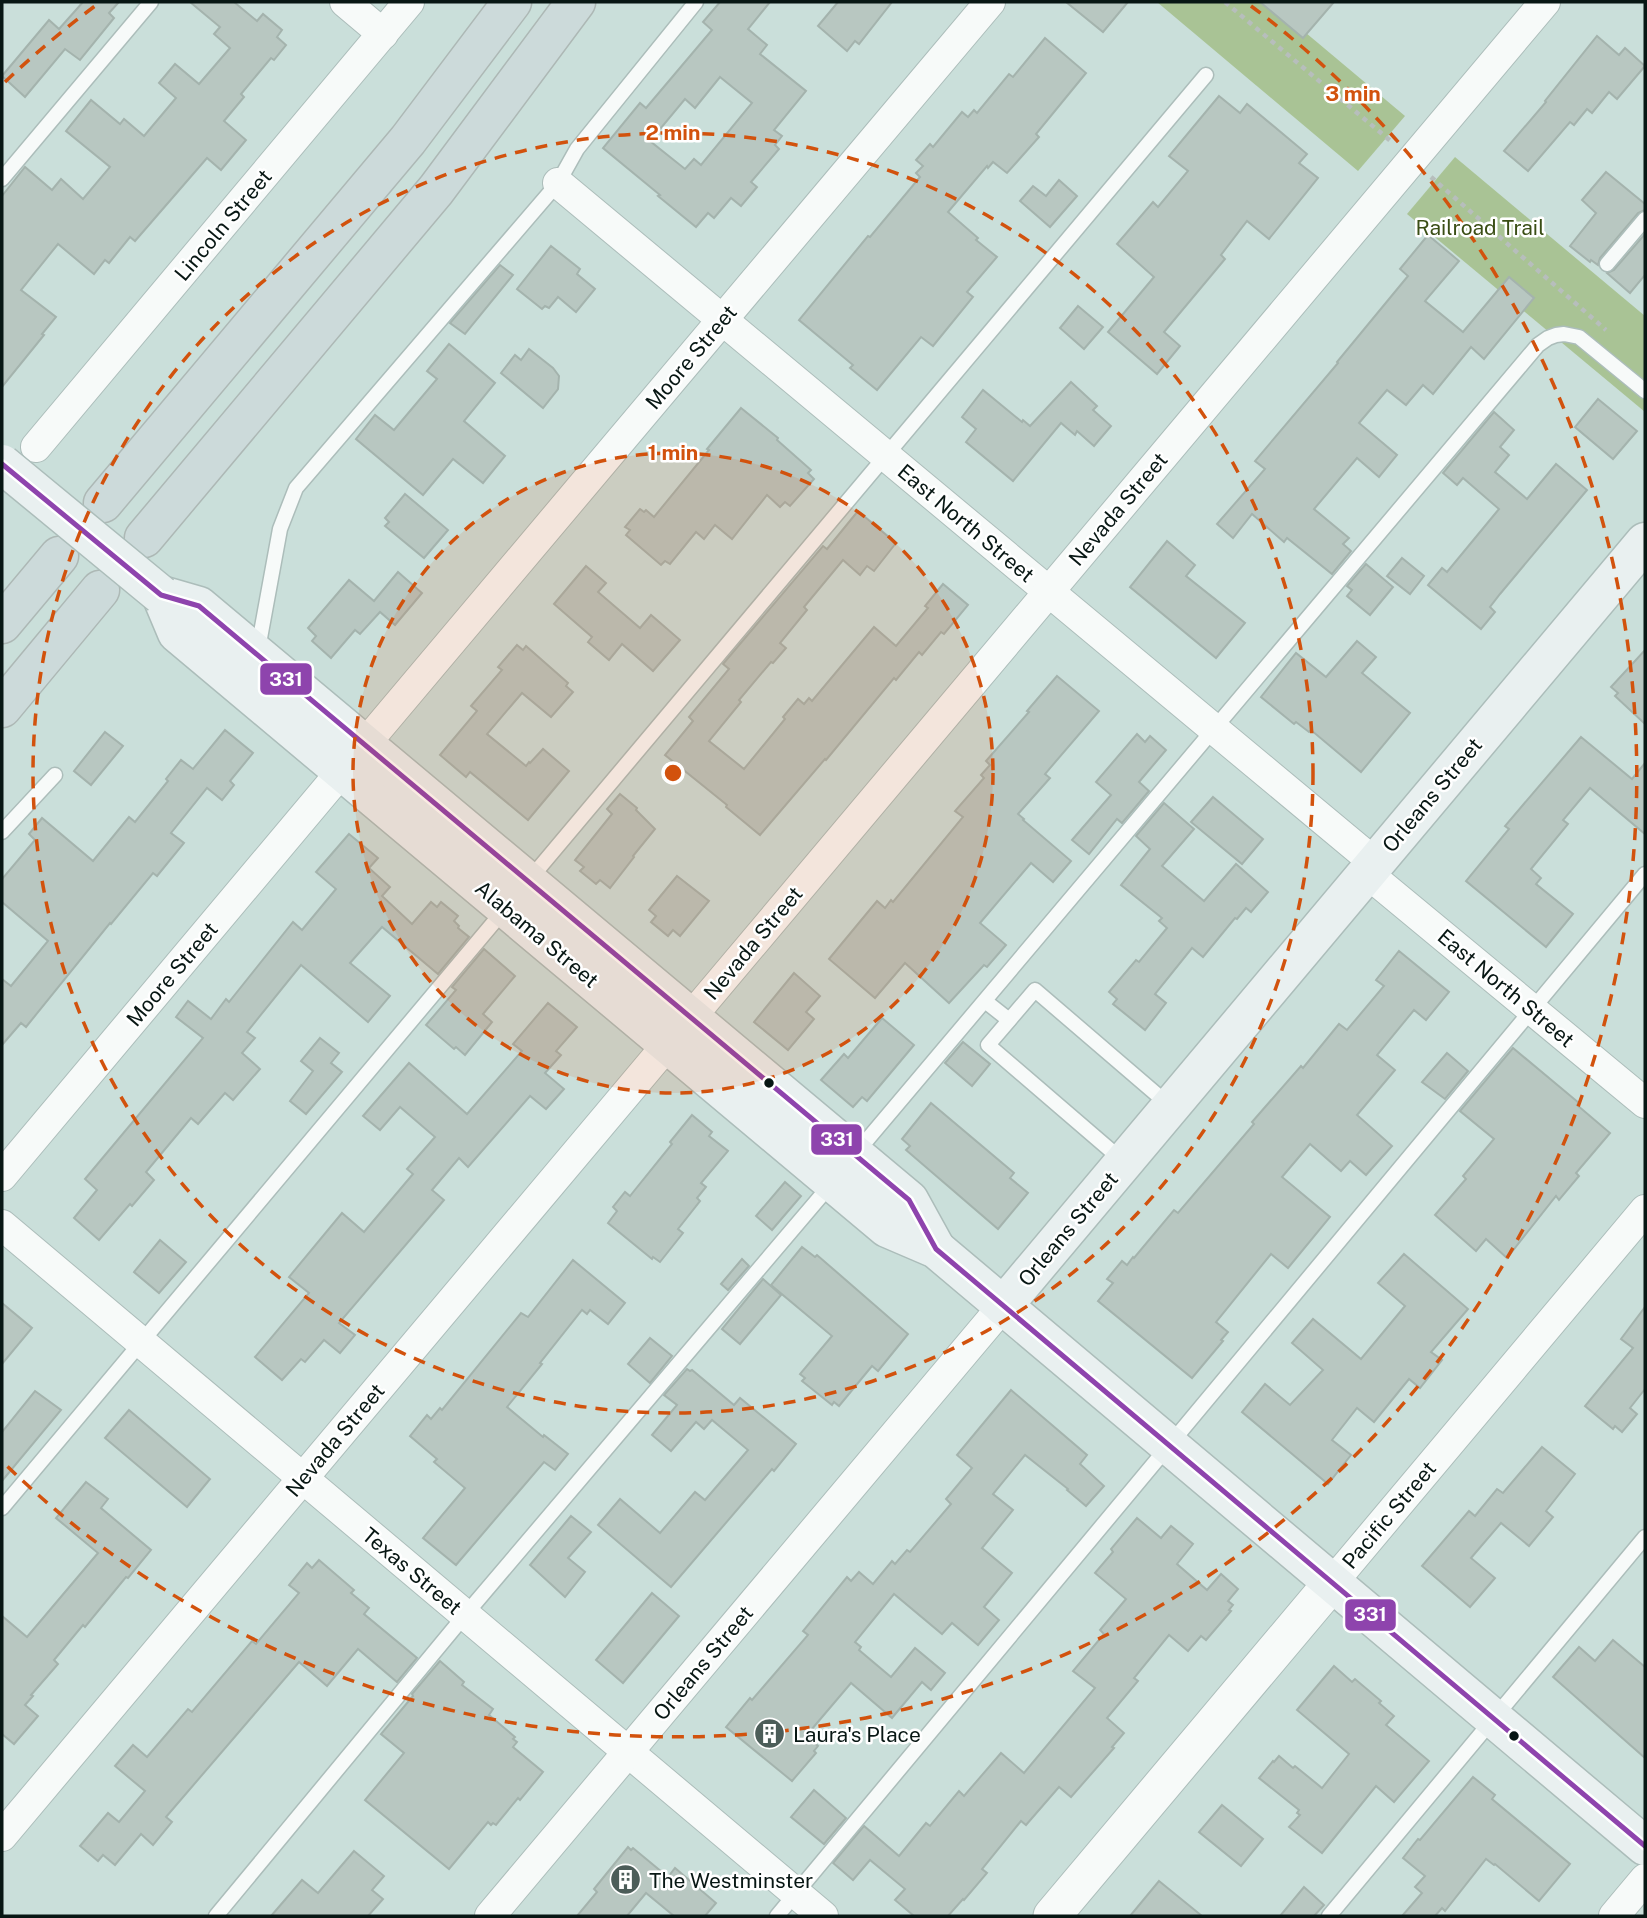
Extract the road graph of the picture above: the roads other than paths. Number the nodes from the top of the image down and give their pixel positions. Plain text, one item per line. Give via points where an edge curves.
1 (151, 2) edge
2 (345, 2) edge
3 (409, 2) edge
4 (512, 2) edge
5 (576, 2) edge
6 (696, 2) edge
7 (990, 2) edge
8 (1545, 2) edge
9 (383, 34) junction
10 (1206, 75) dead end
11 (2, 179) edge
12 (558, 183) junction
13 (1645, 219) edge
14 (1607, 264) dead end
15 (722, 320) junction
16 (1645, 391) edge
17 (36, 447) dead end
18 (886, 456) junction
19 (2, 464) edge
20 (103, 503) dead end
21 (145, 538) dead end
22 (1645, 542) edge
23 (59, 556) dead end
24 (100, 590) dead end
25 (1048, 592) junction
26 (161, 595) junction
27 (2, 624) edge
28 (257, 654) junction
29 (2, 708) edge
30 (1213, 729) junction
31 (354, 758) junction
32 (55, 775) dead end
33 (2, 832) edge
34 (1371, 868) junction
35 (1645, 874) edge
36 (517, 895) junction
37 (985, 1001) junction
38 (1532, 1009) junction
39 (1009, 1020) junction
40 (679, 1031) junction
41 (1645, 1103) edge
42 (1171, 1106) junction
43 (1124, 1162) junction
44 (844, 1168) junction
45 (2, 1176) edge
46 (1645, 1210) edge
47 (2, 1225) edge
48 (1003, 1306) junction
49 (142, 1343) junction
50 (1168, 1445) junction
51 (303, 1479) junction
52 (2, 1508) edge
53 (1645, 1537) edge
54 (1332, 1583) junction
55 (465, 1615) junction
56 (1494, 1719) junction
57 (628, 1752) junction
58 (2, 1836) edge
59 (1645, 1846) edge
60 (1645, 1879) edge
61 (796, 1894) junction
62 (216, 1916) edge
63 (490, 1916) edge
64 (777, 1916) edge
65 (823, 1916) edge
66 (1052, 1916) edge
67 (1329, 1916) edge
68 (1614, 1916) edge

1 - 11 lane
2 - 9 street
3 - 9 street, Lincoln Street
4 - 20 highway via 408,140
5 - 21 highway via 436,190
6 - 12 lane via 577,149
7 - 15 street, Moore Street
8 - 25 street, Nevada Street
9 - 17 street, Lincoln Street
10 - 18 lane
12 - 15 street, East North Street
12 - 28 lane via 296,488 280,529
13 - 14 lane
15 - 18 street, East North Street
15 - 31 street, Moore Street
16 - 30 lane via 1579,337 1556,335 1538,345
18 - 25 street, East North Street
18 - 36 lane
19 - 26 main road, Alabama Street, bridge
22 - 34 main road, Orleans Street
23 - 27 highway
24 - 29 highway
25 - 30 street, East North Street
25 - 40 street, Nevada Street
26 - 28 main road, Alabama Street via 199,606
26 - 31 main road, Alabama Street via 177,633
28 - 31 main road, Alabama Street
30 - 34 street, East North Street
30 - 37 lane
31 - 36 main road, Alabama Street
31 - 45 street, Moore Street
32 - 33 lane
34 - 38 street, East North Street
34 - 42 main road, Orleans Street
35 - 38 lane
36 - 40 main road, Alabama Street
36 - 49 lane
37 - 39 lane
37 - 44 lane
38 - 41 street, East North Street
38 - 50 lane
39 - 42 lane via 1035,990
39 - 43 lane via 988,1045
40 - 44 main road, Alabama Street
40 - 51 street, Nevada Street
42 - 43 main road, Orleans Street
43 - 48 main road, Orleans Street
44 - 48 main road, Alabama Street via 909,1200 936,1249
44 - 55 lane
46 - 54 street, Pacific Street
47 - 49 street, Texas Street
48 - 50 main road, Alabama Street
48 - 57 street, Orleans Street
49 - 51 street, Texas Street
49 - 52 lane
50 - 54 main road, Alabama Street
50 - 61 lane
51 - 55 street, Texas Street
51 - 58 street, Nevada Street
53 - 56 lane
54 - 56 main road, Alabama Street
54 - 66 street, Pacific Street
55 - 57 street, Texas Street
55 - 62 lane
56 - 59 main road, Alabama Street
56 - 67 lane
57 - 61 street, Texas Street
57 - 63 street, Orleans Street
60 - 68 street
61 - 64 lane
61 - 65 street, Texas Street

